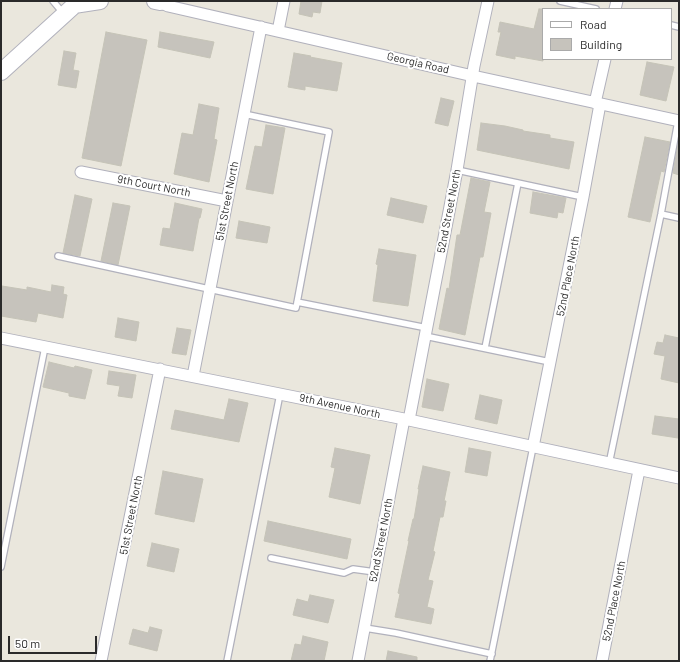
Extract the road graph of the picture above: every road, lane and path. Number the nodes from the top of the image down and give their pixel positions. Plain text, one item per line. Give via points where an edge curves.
1 (53, 1) edge
2 (100, 1) edge
3 (158, 1) edge
4 (284, 1) edge
5 (488, 1) edge
6 (560, 1) edge
7 (72, 7) edge
8 (592, 8) edge
9 (260, 27) junction
10 (278, 31) junction
11 (605, 60) edge
12 (1, 72) edge
13 (473, 76) junction
14 (597, 103) junction
15 (244, 114) junction
16 (679, 121) edge
17 (457, 170) junction
18 (81, 172) dead end
19 (518, 183) junction
20 (583, 197) junction
21 (227, 200) junction
22 (661, 214) junction
23 (679, 218) edge
24 (58, 256) dead end
25 (210, 289) junction
26 (297, 302) junction
27 (426, 332) junction
28 (1, 338) edge
29 (45, 346) junction
30 (485, 348) junction
31 (551, 363) junction
32 (160, 369) junction
33 (193, 376) junction
34 (280, 394) junction
35 (406, 420) junction
36 (533, 447) junction
37 (609, 464) junction
38 (638, 470) junction
39 (679, 478) edge
40 (272, 558) dead end
41 (1, 567) edge
42 (375, 572) junction
43 (364, 628) junction
44 (492, 654) junction
45 (102, 661) edge
46 (227, 661) edge
47 (358, 661) edge
48 (490, 661) edge
49 (602, 661) edge

1 - 7 lane
2 - 7 main road
3 - 9 street, Georgia Road via 168,6
4 - 10 street
5 - 13 street, 52nd Street North
6 - 8 lane
7 - 12 main road
9 - 10 street, Georgia Road
9 - 15 street, 51st Street North
10 - 13 street, Georgia Road
11 - 14 street, 52nd Place North
13 - 14 street, Georgia Road
13 - 17 street, 52nd Street North
14 - 16 street, Georgia Road
14 - 20 street, 52nd Place North
15 - 21 street, 51st Street North
15 - 26 lane via 329,132
16 - 22 lane
17 - 19 lane
17 - 27 street, 52nd Street North
18 - 21 street, 9th Court North
19 - 20 lane
19 - 30 lane
20 - 31 street, 52nd Place North
21 - 25 street, 51st Street North
22 - 23 lane
22 - 37 lane
24 - 25 lane
25 - 26 lane via 296,308
25 - 33 street, 51st Street North
26 - 27 lane
27 - 30 lane
27 - 35 street, 52nd Street North
28 - 29 street, 9th Avenue North
29 - 32 street, 9th Avenue North
29 - 41 lane
30 - 31 lane
31 - 36 street, 52nd Place North
32 - 33 street, 9th Avenue North
32 - 45 street, 51st Street North
33 - 34 street, 9th Avenue North
34 - 35 street, 9th Avenue North
34 - 46 lane
35 - 36 street, 9th Avenue North
35 - 42 street, 52nd Street North
36 - 37 street, 9th Avenue North
36 - 44 lane
37 - 38 street, 9th Avenue North
38 - 39 street, 9th Avenue North
38 - 49 street, 52nd Place North
40 - 42 lane via 344,573 353,569
42 - 43 street, 52nd Street North
43 - 44 lane
43 - 47 street, 52nd Street North
44 - 48 lane

